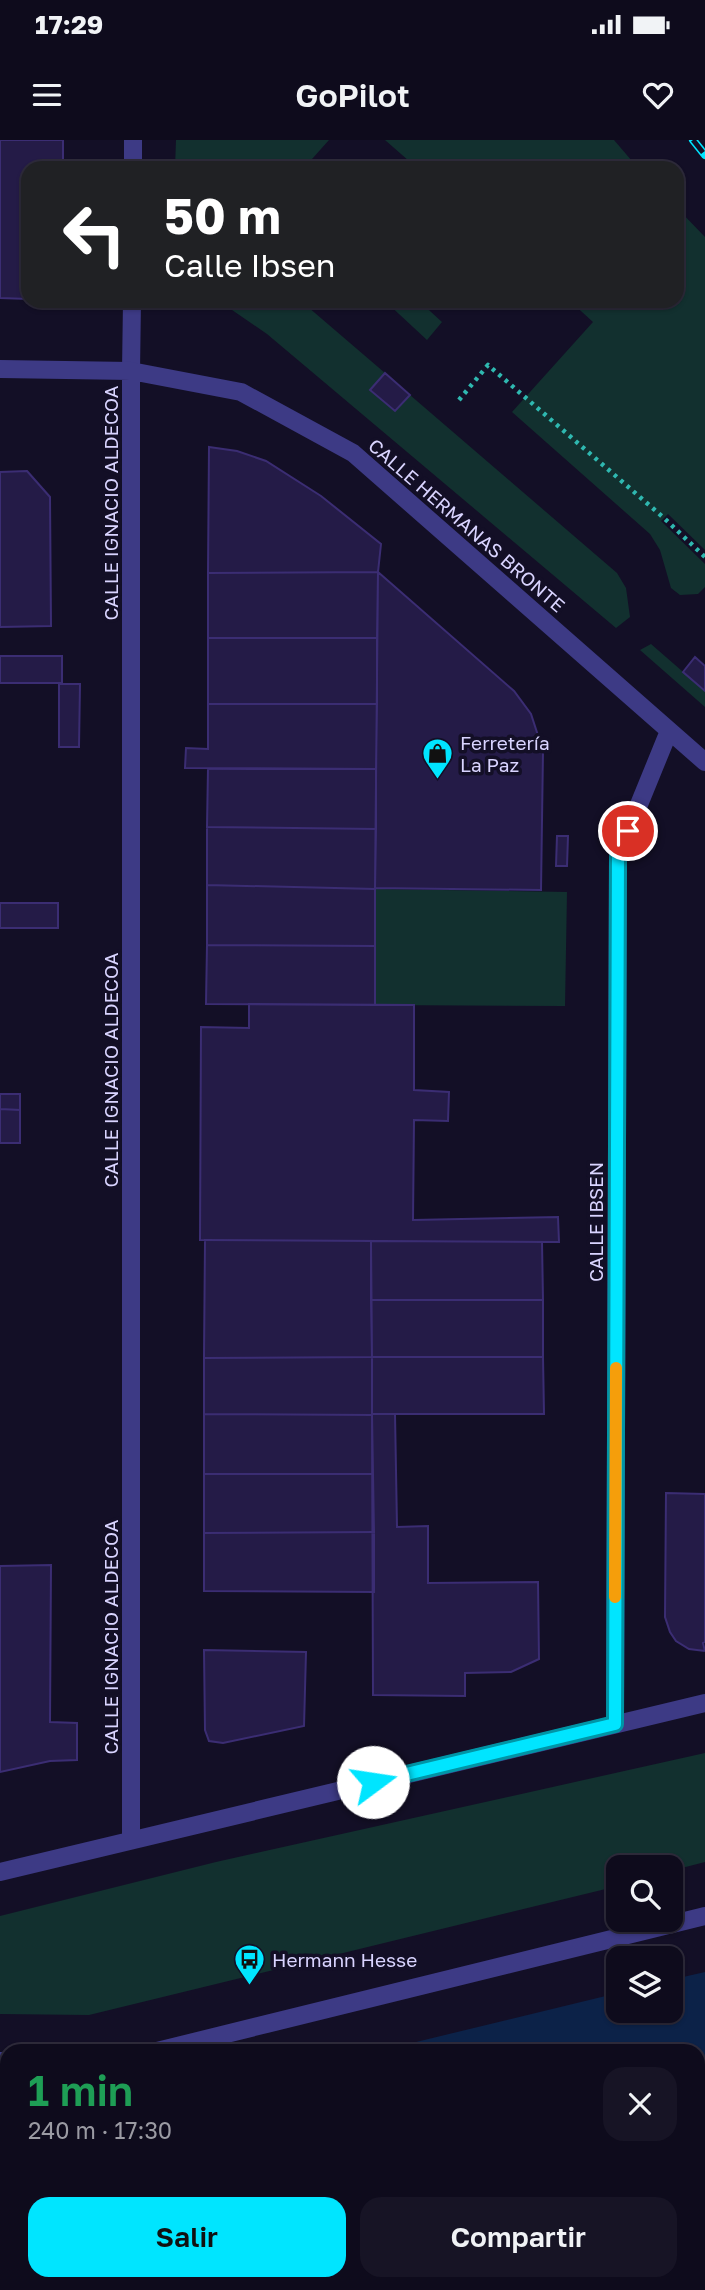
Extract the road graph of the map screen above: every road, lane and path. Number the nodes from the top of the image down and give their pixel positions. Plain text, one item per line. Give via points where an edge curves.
1 (133, 140) edge
2 (133, 161) edge
3 (132, 308) edge
4 (0, 369) edge
5 (131, 371) junction
6 (459, 400) dead end
7 (705, 557) edge
8 (669, 731) junction
9 (705, 762) edge
10 (705, 1703) edge
11 (615, 1724) junction
12 (131, 1840) junction
13 (0, 1872) edge
14 (705, 1916) edge
15 (185, 2044) edge

1 - 2 street
3 - 5 street, CALLE IGNACIO ALDECOA
4 - 5 street, CALLE HERMANAS BRONTE
5 - 8 street, CALLE HERMANAS BRONTE via 241,393 353,453
5 - 12 street, CALLE IGNACIO ALDECOA
6 - 7 path via 488,365
8 - 9 street, CALLE HERMANAS BRONTE
8 - 11 street, CALLE IBSEN via 618,856
10 - 11 street
11 - 12 street
12 - 13 street
14 - 15 street

